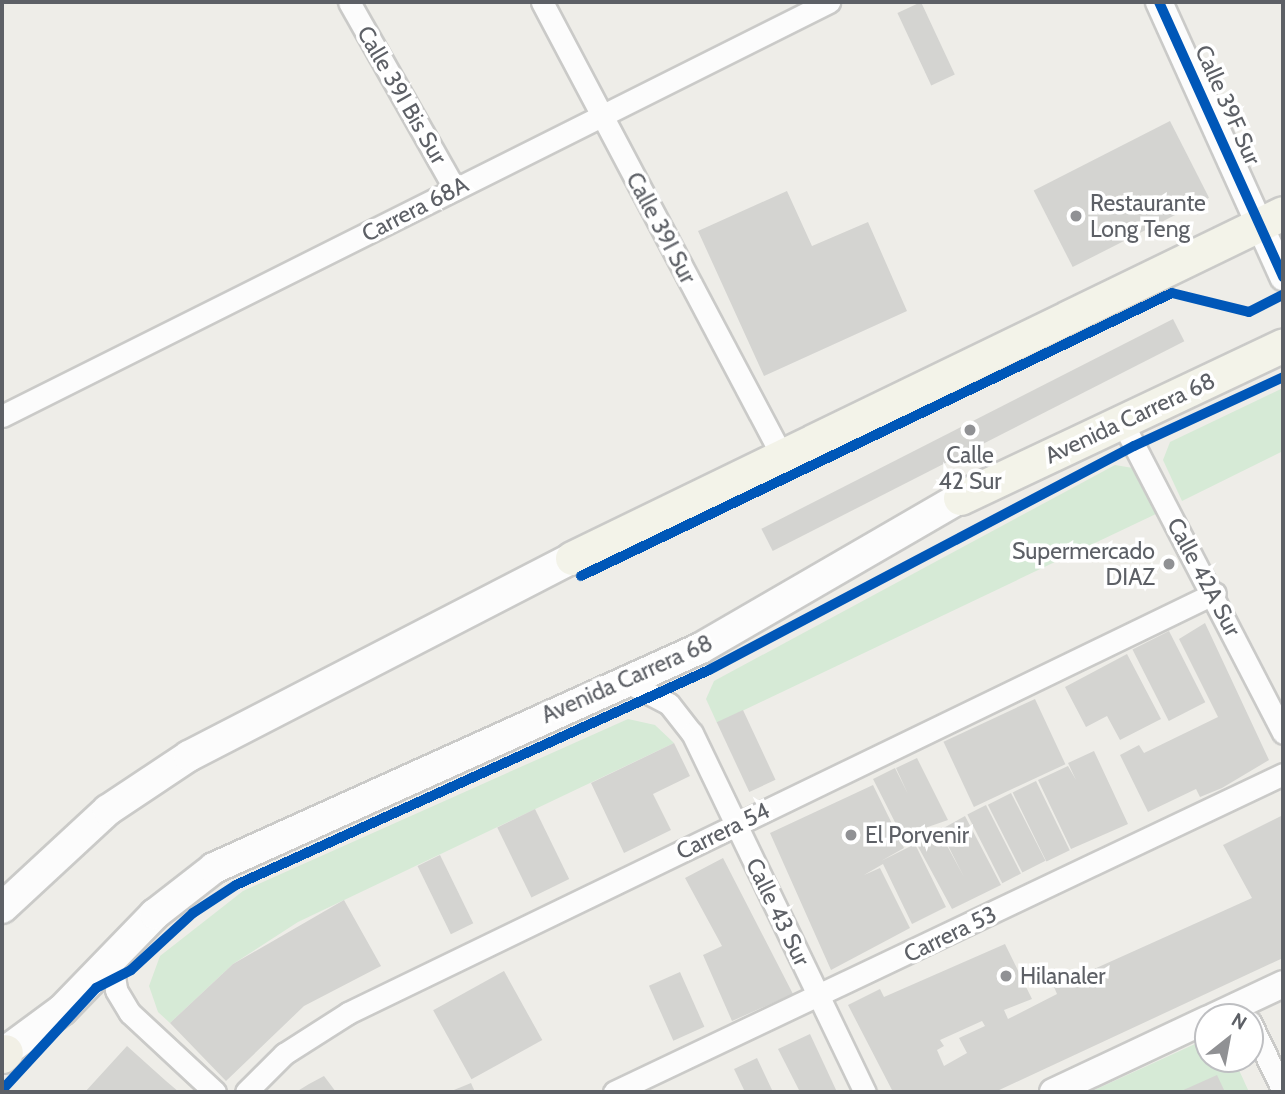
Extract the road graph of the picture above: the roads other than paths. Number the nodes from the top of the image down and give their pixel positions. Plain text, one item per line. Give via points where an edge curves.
1 (349, 2) edge
2 (542, 2) edge
3 (828, 2) edge
4 (1159, 2) edge
5 (602, 115) junction
6 (456, 189) junction
7 (1271, 219) edge
8 (1283, 278) edge
9 (1283, 345) edge
10 (2, 416) edge
11 (1122, 422) junction
12 (780, 454) junction
13 (960, 498) joint
14 (572, 558) joint
15 (1215, 593) junction
16 (627, 682) junction
17 (1283, 733) edge
18 (1283, 774) edge
19 (736, 825) junction
20 (2, 908) edge
21 (111, 957) junction
22 (1283, 984) edge
23 (819, 997) junction
24 (1260, 1003) edge
25 (1194, 1026) edge
26 (1264, 1051) edge
27 (3, 1054) edge
28 (1283, 1091) edge
29 (215, 1092) edge
30 (246, 1092) edge
31 (614, 1092) edge
32 (865, 1092) edge
33 (1053, 1092) edge

1 - 6 street, Calle 39I Bis Sur
2 - 5 street, Calle 39I Sur
3 - 5 street, Carrera 68A
4 - 7 street, Calle 39F Sur
5 - 6 street, Carrera 68A
5 - 12 street, Calle 39I Sur
6 - 10 street, Carrera 68A
7 - 8 street
7 - 12 main road
9 - 11 main road, Avenida Carrera 68
11 - 13 main road, Avenida Carrera 68
11 - 15 street, Calle 42A Sur
12 - 14 main road
13 - 16 main road, Avenida Carrera 68 via 701,648
14 - 20 main road via 190,756 87,827
15 - 17 street, Calle 42A Sur
15 - 19 street, Carrera 54
16 - 19 street, Calle 43 Sur via 680,715
16 - 21 main road, Avenida Carrera 68 via 255,845 183,891
18 - 23 street, Carrera 53
19 - 23 street, Calle 43 Sur
19 - 30 street, Carrera 54 via 348,1013 284,1054
21 - 27 main road, Avenida Carrera 68 via 62,1010
21 - 29 street via 116,990 130,1013
22 - 24 street
23 - 31 street, Carrera 53
23 - 32 street, Calle 43 Sur
25 - 33 street
26 - 28 street

